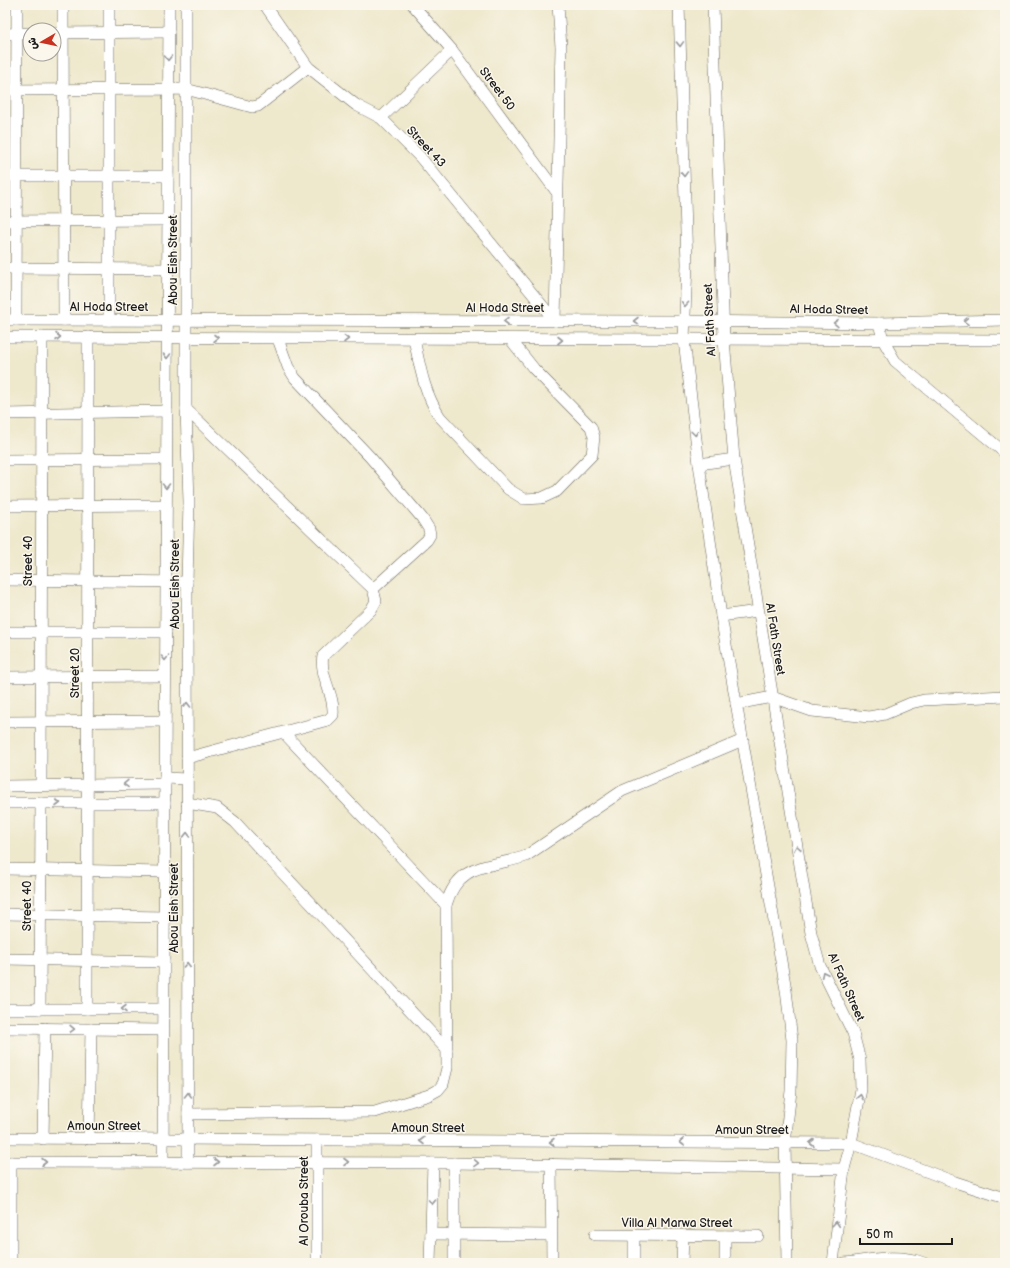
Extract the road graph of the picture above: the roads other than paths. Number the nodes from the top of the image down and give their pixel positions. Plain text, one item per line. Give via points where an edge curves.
1 (17, 5) edge
2 (63, 5) edge
3 (109, 5) edge
4 (169, 5) edge
5 (186, 5) edge
6 (266, 5) edge
7 (413, 5) edge
8 (558, 5) edge
9 (679, 5) edge
10 (713, 5) edge
11 (61, 22) edge
12 (168, 32) junction
13 (62, 33) edge
14 (109, 33) junction
15 (5, 34) edge
16 (17, 34) junction
17 (22, 34) edge
18 (452, 50) junction
19 (61, 62) edge
20 (308, 67) junction
21 (109, 89) junction
22 (168, 89) junction
23 (186, 89) junction
24 (5, 90) edge
25 (17, 90) junction
26 (63, 90) junction
27 (381, 118) junction
28 (11, 176) edge
29 (64, 176) junction
30 (109, 176) junction
31 (168, 176) junction
32 (556, 191) junction
33 (64, 220) junction
34 (109, 220) junction
35 (168, 220) junction
36 (10, 221) edge
37 (10, 268) edge
38 (64, 269) junction
39 (109, 269) junction
40 (167, 269) junction
41 (10, 320) edge
42 (64, 320) junction
43 (110, 320) junction
44 (167, 320) junction
45 (186, 320) junction
46 (1005, 320) edge
47 (555, 321) junction
48 (683, 321) junction
49 (723, 322) junction
50 (879, 323) junction
51 (5, 337) edge
52 (42, 337) junction
53 (88, 337) junction
54 (167, 338) junction
55 (186, 338) junction
56 (278, 338) junction
57 (414, 339) junction
58 (511, 340) junction
59 (684, 340) junction
60 (724, 340) junction
61 (883, 340) junction
62 (1005, 340) edge
63 (186, 409) junction
64 (167, 411) junction
65 (42, 413) junction
66 (88, 413) junction
67 (5, 414) edge
68 (1005, 453) edge
69 (166, 459) junction
70 (734, 459) junction
71 (5, 460) edge
72 (42, 460) junction
73 (88, 460) junction
74 (699, 464) junction
75 (88, 505) junction
76 (166, 505) junction
77 (5, 506) edge
78 (41, 506) junction
79 (5, 580) edge
80 (41, 581) junction
81 (88, 581) junction
82 (166, 582) junction
83 (187, 582) junction
84 (373, 590) junction
85 (758, 611) junction
86 (721, 616) junction
87 (5, 632) edge
88 (41, 632) junction
89 (88, 632) junction
90 (166, 632) junction
91 (165, 676) junction
92 (5, 677) edge
93 (41, 677) junction
94 (88, 677) junction
95 (1005, 696) edge
96 (772, 697) junction
97 (736, 704) junction
98 (165, 721) junction
99 (5, 722) edge
100 (41, 722) junction
101 (88, 722) junction
102 (284, 733) junction
103 (743, 740) junction
104 (187, 758) junction
105 (187, 779) junction
106 (165, 781) junction
107 (41, 785) junction
108 (88, 785) junction
109 (5, 786) edge
110 (5, 803) edge
111 (41, 803) junction
112 (87, 803) junction
113 (165, 803) junction
114 (187, 803) junction
115 (5, 869) edge
116 (40, 870) junction
117 (88, 871) junction
118 (164, 872) junction
119 (446, 905) junction
120 (5, 914) edge
121 (40, 915) junction
122 (88, 916) junction
123 (164, 917) junction
124 (5, 959) edge
125 (40, 960) junction
126 (88, 960) junction
127 (164, 962) junction
128 (5, 1009) edge
129 (40, 1009) junction
130 (87, 1009) junction
131 (163, 1009) junction
132 (5, 1028) edge
133 (46, 1028) junction
134 (91, 1029) junction
135 (163, 1030) junction
136 (447, 1050) junction
137 (188, 1114) junction
138 (5, 1138) edge
139 (43, 1138) junction
140 (89, 1139) junction
141 (163, 1139) junction
142 (188, 1139) junction
143 (317, 1140) junction
144 (785, 1143) junction
145 (851, 1143) junction
146 (8, 1162) edge
147 (163, 1162) junction
148 (188, 1162) junction
149 (317, 1162) junction
150 (433, 1163) junction
151 (454, 1163) junction
152 (551, 1164) junction
153 (786, 1168) junction
154 (844, 1169) junction
155 (1005, 1198) edge
156 (431, 1234) junction
157 (454, 1234) junction
158 (552, 1235) junction
159 (595, 1235) dead end
160 (634, 1236) junction
161 (683, 1236) junction
162 (724, 1236) junction
163 (758, 1236) dead end
164 (11, 1263) edge
165 (317, 1263) edge
166 (430, 1263) edge
167 (454, 1263) edge
168 (552, 1263) edge
169 (634, 1263) edge
170 (682, 1263) edge
171 (725, 1263) edge
172 (787, 1263) edge
173 (833, 1263) edge
174 (844, 1263) edge
175 (924, 1263) edge

1 - 16 street
2 - 11 street
3 - 14 street
4 - 12 street, Abou Eish Street
5 - 23 street, Abou Eish Street
6 - 20 street, Street 43
7 - 18 street, Street 50
8 - 32 street via 560,47
9 -> 48 street, Al Fath Street via 687,264
10 - 49 street, Al Fath Street
12 - 14 street
12 -> 22 street, Abou Eish Street
13 - 14 street
14 - 21 street
15 - 16 street
16 - 17 street
16 - 25 street
18 - 27 street
18 - 32 street, Street 50
19 - 26 street
20 - 23 street via 258,106 252,107
20 - 27 street, Street 43 via 356,105
21 - 22 street
21 - 26 street
21 - 30 street
22 - 23 street
22 - 31 street, Abou Eish Street
23 - 45 street, Abou Eish Street
24 - 25 street
25 - 26 street
25 - 28 street
26 - 29 street
27 - 47 street, Street 43 via 420,157
28 - 29 street
28 - 36 street
29 - 30 street
29 - 33 street
30 - 31 street
30 - 34 street
31 - 35 street, Abou Eish Street
32 - 47 street
33 - 34 street
33 - 36 street
33 - 38 street
34 - 35 street
34 - 39 street
35 - 40 street, Abou Eish Street
36 - 37 street
37 - 38 street
37 - 41 street
38 - 39 street
38 - 42 street
39 - 40 street
39 - 43 street
40 - 44 street, Abou Eish Street
41 - 42 street, Al Hoda Street
42 - 43 street, Al Hoda Street
43 - 44 street, Al Hoda Street
44 - 45 street, Al Hoda Street
44 - 54 street, Abou Eish Street
47 -> 45 street, Al Hoda Street
45 - 55 street, Abou Eish Street
46 -> 50 street, Al Hoda Street
48 -> 47 street, Al Hoda Street
48 - 49 street, Al Hoda Street
48 - 59 street, Al Fath Street
50 -> 49 street, Al Hoda Street
49 - 60 street, Al Fath Street
50 - 61 street
51 - 52 street
52 -> 53 street
52 - 65 street, Street 40
53 - 54 street
53 - 66 street, Street 20
54 - 55 street
54 -> 64 street, Abou Eish Street
55 -> 56 street
55 - 63 street, Abou Eish Street
56 -> 57 street
56 - 84 street via 288,367 295,378 370,457 429,529 430,535 427,540
57 - 58 street
57 - 58 street via 423,381 432,405 440,417 508,489 524,498 542,498 557,491 592,456 594,437 591,427 534,369
58 -> 59 street
59 - 60 street
59 -> 74 street, Al Fath Street
60 - 61 street
60 - 70 street, Al Fath Street
61 - 62 street
61 - 68 street via 895,361
63 - 83 street, Abou Eish Street via 189,502
63 - 84 street
64 - 66 street
64 - 69 street, Abou Eish Street
65 - 66 street
65 - 67 street
65 - 72 street, Street 40
66 - 73 street, Street 20
69 - 73 street
69 -> 76 street, Abou Eish Street
70 - 74 street
70 - 85 street, Al Fath Street
71 - 72 street
72 - 73 street
72 - 78 street, Street 40
73 - 75 street, Street 20
74 - 86 street, Al Fath Street
75 - 76 street
75 - 78 street
75 - 81 street, Street 20
76 - 82 street, Abou Eish Street
77 - 78 street
78 - 80 street, Street 40
79 - 80 street
80 - 81 street
80 - 88 street, Street 40
81 - 82 street
81 - 89 street, Street 20
82 - 83 street
82 - 90 street, Abou Eish Street
104 -> 83 street, Abou Eish Street
84 - 102 street via 376,601 371,610 323,656 322,666 333,700 333,715 321,722
85 - 86 street
85 - 96 street, Al Fath Street
86 - 97 street, Al Fath Street
87 - 88 street
88 - 89 street
88 - 93 street, Street 40
89 - 90 street
89 - 94 street, Street 20
90 -> 91 street, Abou Eish Street
91 - 94 street
91 - 98 street, Abou Eish Street
92 - 93 street
93 - 94 street
93 - 100 street, Street 40
94 - 101 street, Street 20
95 - 96 street via 924,700 869,717 812,711
96 - 97 street
145 -> 96 street, Al Fath Street via 861,1089 860,1060 853,1033 820,966 811,933
97 - 103 street, Al Fath Street
98 - 101 street
98 - 106 street, Abou Eish Street
99 - 100 street
100 - 101 street
100 - 107 street, Street 40
101 - 108 street, Street 20
102 - 104 street
102 - 119 street
103 - 119 street via 622,791 526,856 467,872 449,893
103 - 144 street, Al Fath Street via 786,990 792,1040 791,1091
104 - 105 street, Abou Eish Street
105 - 106 street
105 - 114 street, Abou Eish Street
106 -> 108 street
106 - 113 street, Abou Eish Street
107 - 108 street
107 - 109 street
108 - 112 street, Street 20
110 - 111 street
111 -> 112 street
111 - 116 street, Street 40
112 - 113 street
112 - 117 street, Street 20
113 - 118 street, Abou Eish Street
114 - 136 street via 217,808 235,822
137 -> 114 street, Abou Eish Street
115 - 116 street
116 - 117 street
116 - 121 street, Street 40
117 - 118 street
117 - 122 street, Street 20
118 - 123 street, Abou Eish Street
119 - 136 street
120 - 121 street
121 - 122 street
121 - 125 street, Street 40
122 - 123 street
122 - 126 street, Street 20
123 - 127 street, Abou Eish Street
124 - 125 street
125 - 126 street
125 - 129 street, Street 40
126 - 127 street
126 - 130 street, Street 20
127 - 131 street, Abou Eish Street
128 - 129 street
129 - 130 street
131 -> 130 street
131 - 135 street, Abou Eish Street
132 - 133 street
133 -> 134 street
133 - 139 street
134 - 135 street
134 - 140 street
135 - 141 street, Abou Eish Street
136 - 137 street via 446,1077 438,1090 375,1112
137 - 142 street, Abou Eish Street
138 - 139 street, Amoun Street
139 - 140 street, Amoun Street
140 - 141 street, Amoun Street
141 - 142 street, Amoun Street
141 - 147 street, Abou Eish Street
142 - 143 street, Amoun Street
142 - 148 street, Abou Eish Street
144 -> 143 street, Amoun Street
143 - 149 street, Al Orouba Street
145 -> 144 street, Amoun Street
144 - 153 street, Al Fath Street
145 - 154 street, Al Fath Street
145 - 155 street
146 -> 147 street
146 - 164 street
147 - 148 street
148 -> 149 street
149 -> 150 street
149 - 165 street, Al Orouba Street
150 - 151 street
150 -> 156 street
151 -> 152 street
151 - 157 street
152 - 153 street
152 - 158 street
153 - 154 street
153 - 172 street, Al Fath Street
173 -> 154 street, Al Fath Street via 836,1218
156 - 157 street
156 - 166 street
157 - 158 street
157 - 167 street
158 - 168 street
159 - 160 street, Villa Al Marwa Street
160 - 161 street, Villa Al Marwa Street
160 - 169 street
161 - 162 street, Villa Al Marwa Street
161 - 170 street
162 - 163 street, Villa Al Marwa Street
162 - 171 street
174 - 175 street via 895,1257

